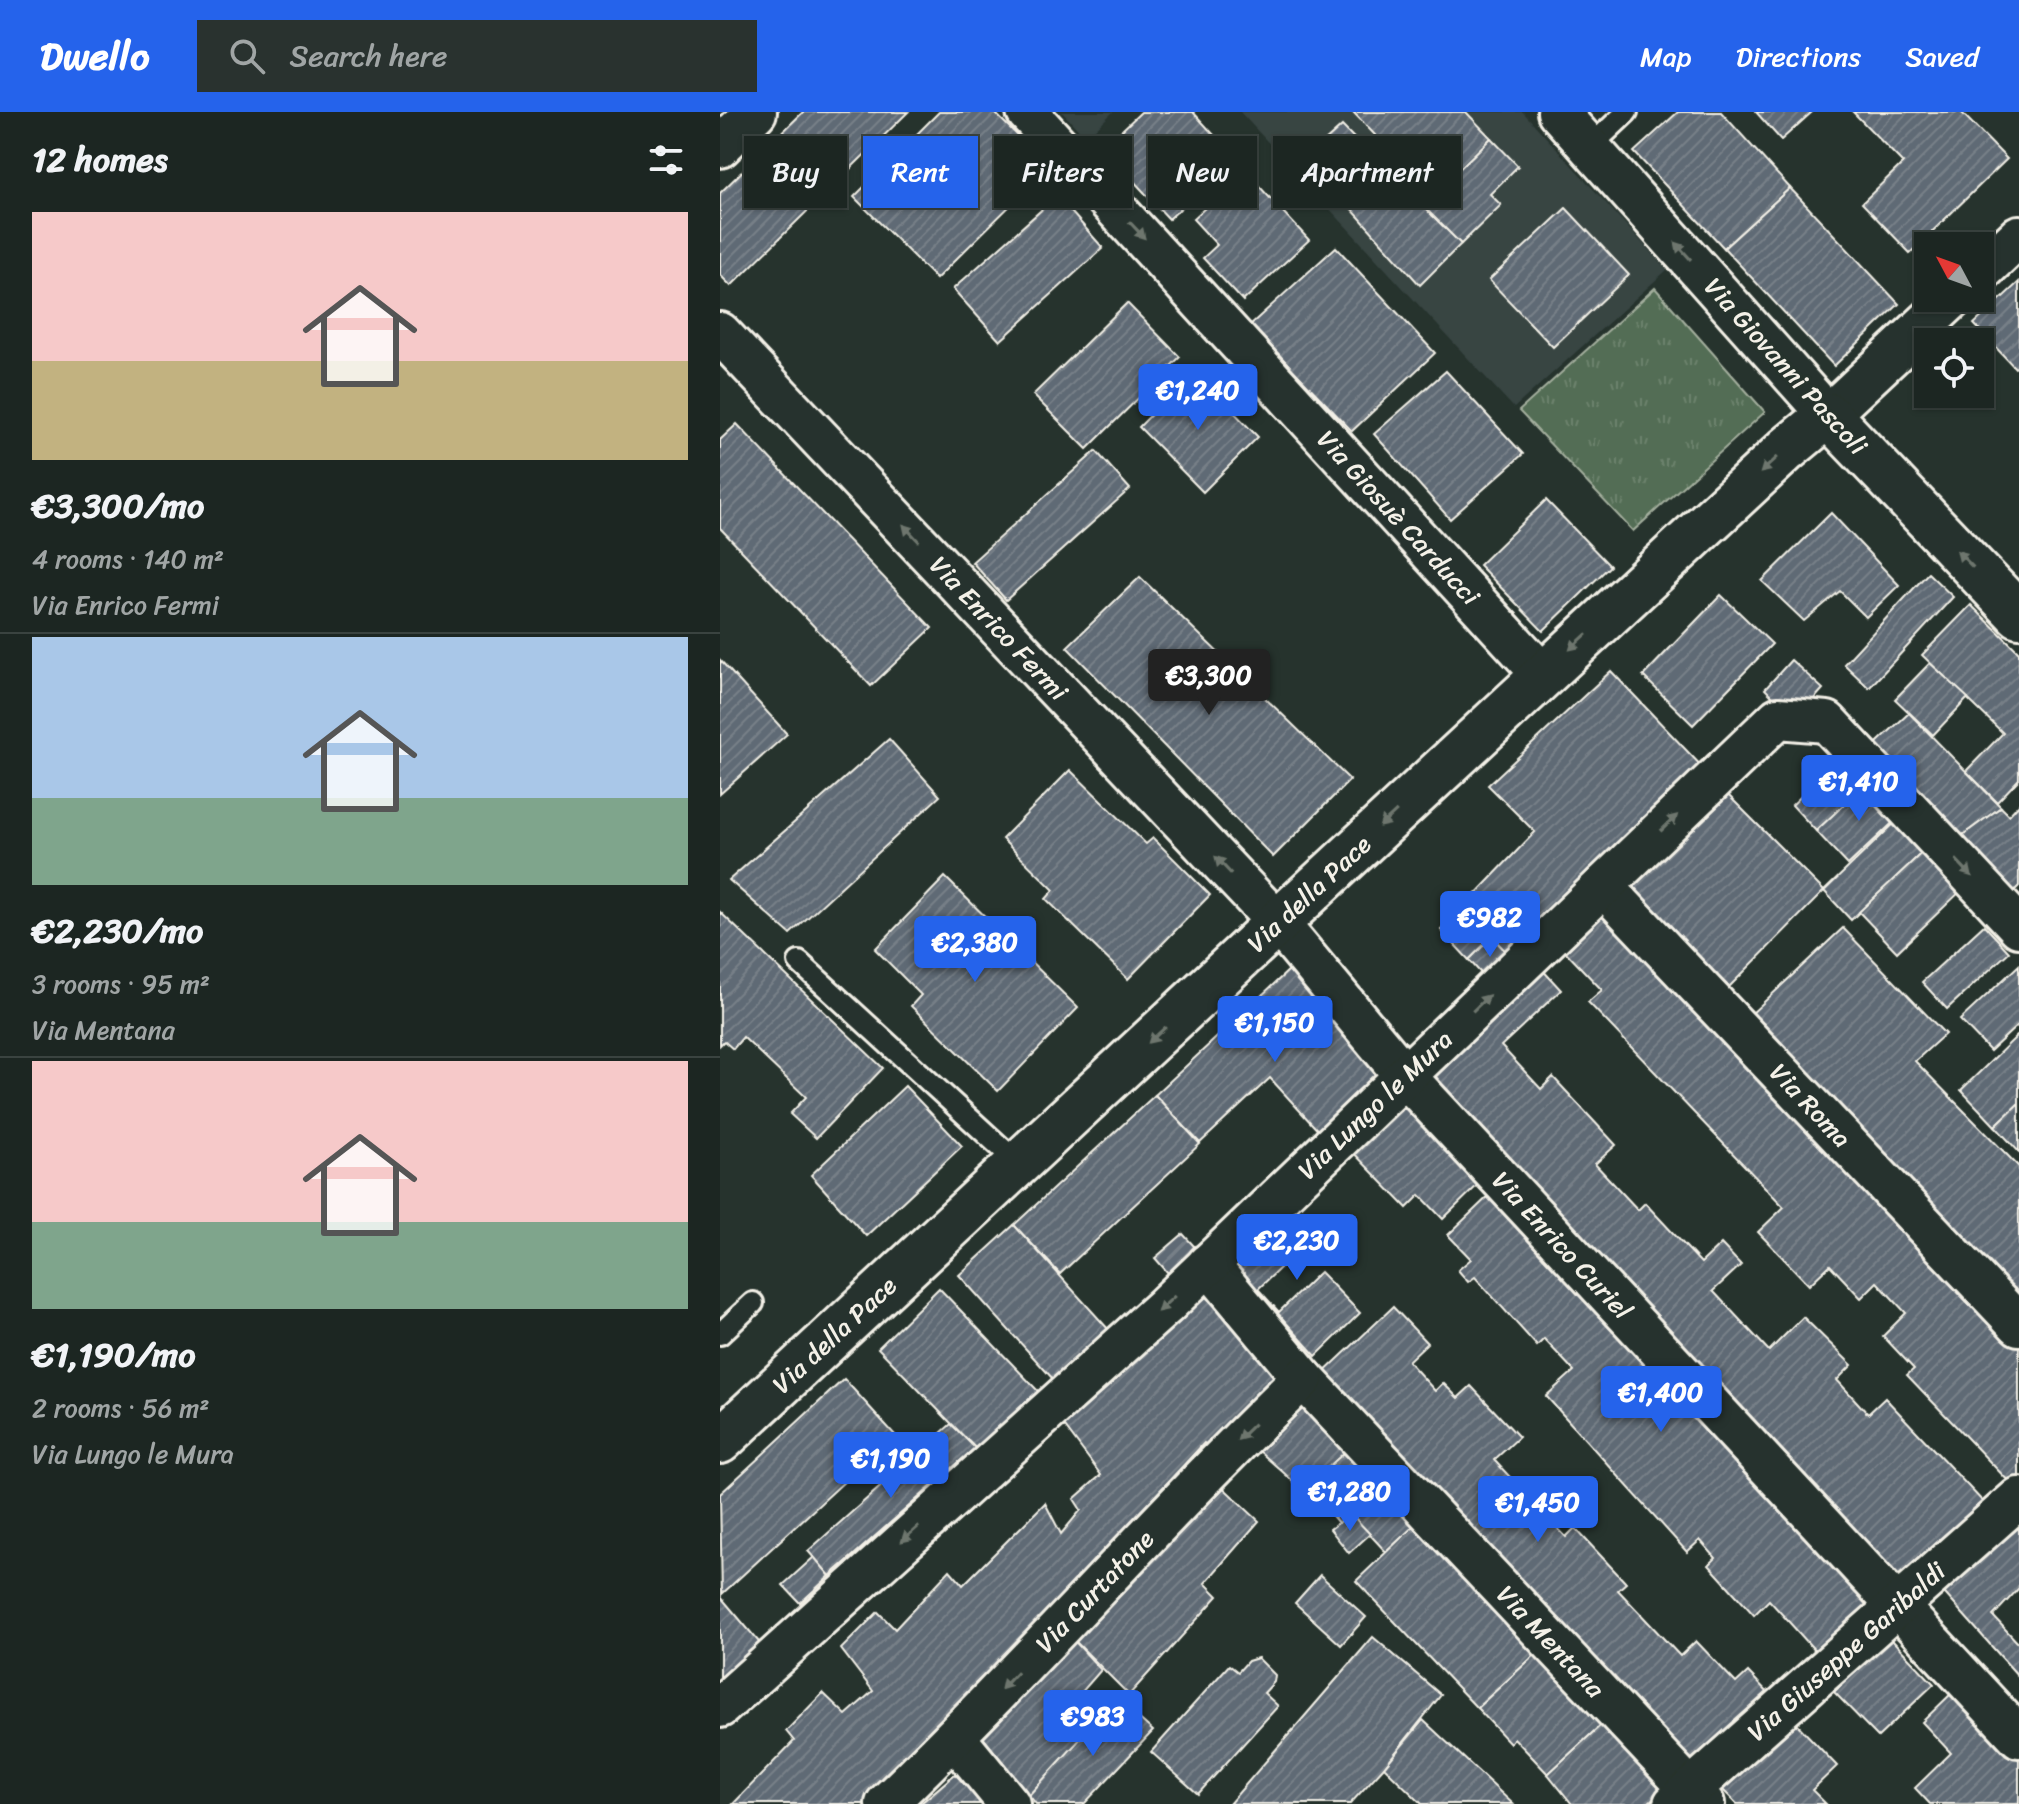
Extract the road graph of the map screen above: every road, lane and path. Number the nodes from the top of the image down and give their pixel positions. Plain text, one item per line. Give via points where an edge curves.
1 (1027, 112) edge
2 (1558, 112) edge
3 (1627, 112) edge
4 (751, 114) edge
5 (720, 147) edge
6 (1590, 147) junction
7 (2019, 236) edge
8 (1994, 260) edge
9 (1938, 312) edge
10 (720, 333) edge
11 (1828, 415) junction
12 (2019, 615) edge
13 (1543, 675) junction
14 (1603, 886) junction
15 (1277, 922) junction
16 (2019, 927) edge
17 (799, 962) dead end
18 (1405, 1076) junction
19 (1019, 1164) junction
20 (1208, 1264) junction
21 (753, 1303) dead end
22 (2019, 1325) edge
23 (720, 1334) edge
24 (1303, 1378) junction
25 (720, 1441) edge
26 (2019, 1498) edge
27 (1897, 1607) junction
28 (720, 1707) edge
29 (2019, 1737) edge
30 (955, 1738) junction
31 (1690, 1799) edge
32 (886, 1804) edge
33 (1009, 1804) edge

1 -> 13 street, Via Giosuè Carducci
2 - 6 street, Via Giovanni Pascoli
3 - 6 lane
4 - 5 street
11 -> 6 street, Via Giovanni Pascoli
7 - 8 street
9 - 11 street
15 -> 10 street, Via Enrico Fermi
12 -> 11 main road, Via Giovanni Pascoli
11 -> 13 main road, Via della Pace
13 -> 15 main road, Via della Pace
14 -> 16 street, Via Lungo le Mura via 1778,718 1827,722
18 -> 14 street, Via Lungo le Mura
14 - 22 street, Via Roma
15 - 18 street, Via Enrico Curiel
15 -> 19 main road, Via della Pace
17 - 19 lane
18 - 20 street, Via Lungo le Mura
18 - 27 street, Via Enrico Curiel
19 - 25 main road, Via della Pace
20 - 24 street, Via Mentana
20 -> 28 street, Via Lungo le Mura
21 - 23 lane
24 -> 30 street, Via Curtatone via 1199,1478
24 - 31 street, Via Mentana
26 - 27 street, Via Giuseppe Garibaldi
27 - 29 street, Via Enrico Curiel
27 - 31 street, Via Giuseppe Garibaldi
30 - 32 street, Via Curtatone
30 - 33 street

